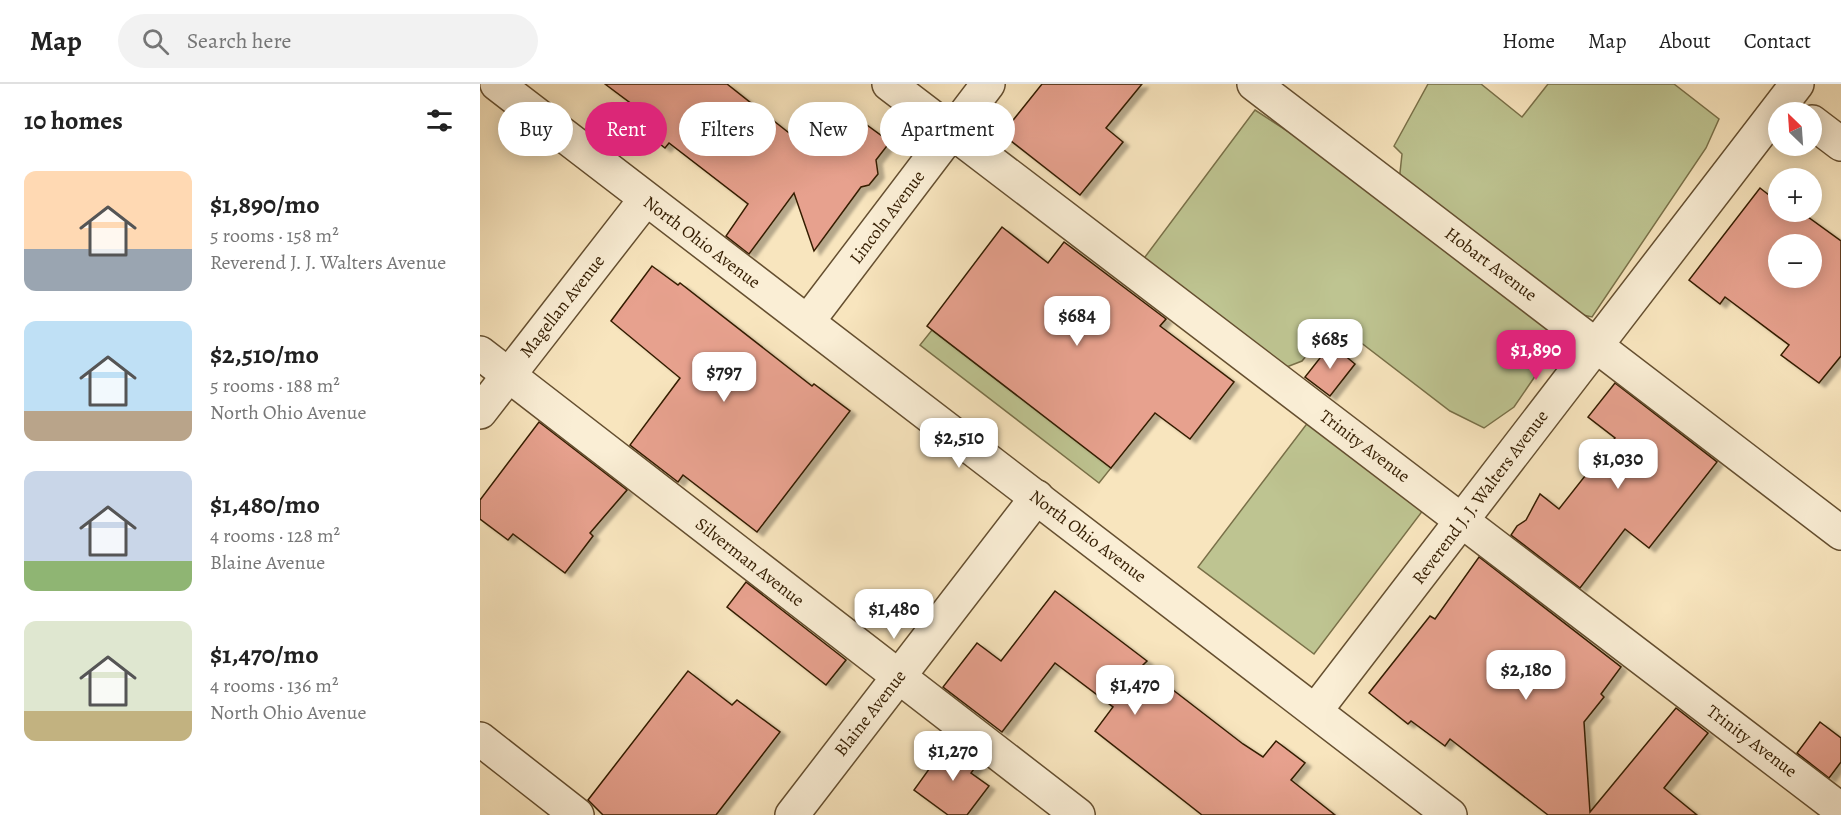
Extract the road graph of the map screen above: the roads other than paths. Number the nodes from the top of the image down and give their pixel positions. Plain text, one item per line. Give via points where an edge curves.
1 (497, 84) edge
2 (889, 84) edge
3 (988, 84) edge
4 (1254, 84) edge
5 (1786, 95) edge
6 (914, 102) edge
7 (974, 102) edge
8 (1822, 130) edge
9 (1841, 144) edge
10 (933, 156) edge
11 (987, 156) edge
12 (645, 200) junction
13 (808, 321) junction
14 (1596, 345) junction
15 (480, 353) edge
16 (509, 375) junction
17 (480, 412) edge
18 (1037, 497) junction
19 (1462, 520) junction
20 (1841, 533) edge
21 (899, 676) junction
22 (1316, 710) junction
23 (480, 739) edge
24 (1417, 805) edge
25 (1841, 810) edge
26 (577, 815) edge
27 (792, 815) edge
28 (1078, 815) edge
29 (1450, 815) edge

1 - 12 street, North Ohio Avenue
2 - 6 street, Trinity Avenue
3 - 7 street, Lincoln Avenue
4 - 14 street, Hobart Avenue
5 - 14 street, Reverend J. J. Walters Avenue
8 - 9 street
10 - 13 street, Lincoln Avenue
11 - 19 street, Trinity Avenue
12 - 13 street, North Ohio Avenue
12 - 16 street, Magellan Avenue
13 - 18 street, North Ohio Avenue
14 - 19 street, Reverend J. J. Walters Avenue
14 - 20 street, Hobart Avenue
15 - 16 street, Silverman Avenue
16 - 17 street, Magellan Avenue
16 - 21 street, Silverman Avenue
18 - 21 street, Blaine Avenue
18 - 22 street, North Ohio Avenue
19 - 22 street, Reverend J. J. Walters Avenue
19 - 25 street, Trinity Avenue
21 - 27 street, Blaine Avenue
21 - 28 street, Silverman Avenue
22 - 24 street, North Ohio Avenue
23 - 26 street
24 - 29 street, North Ohio Avenue

